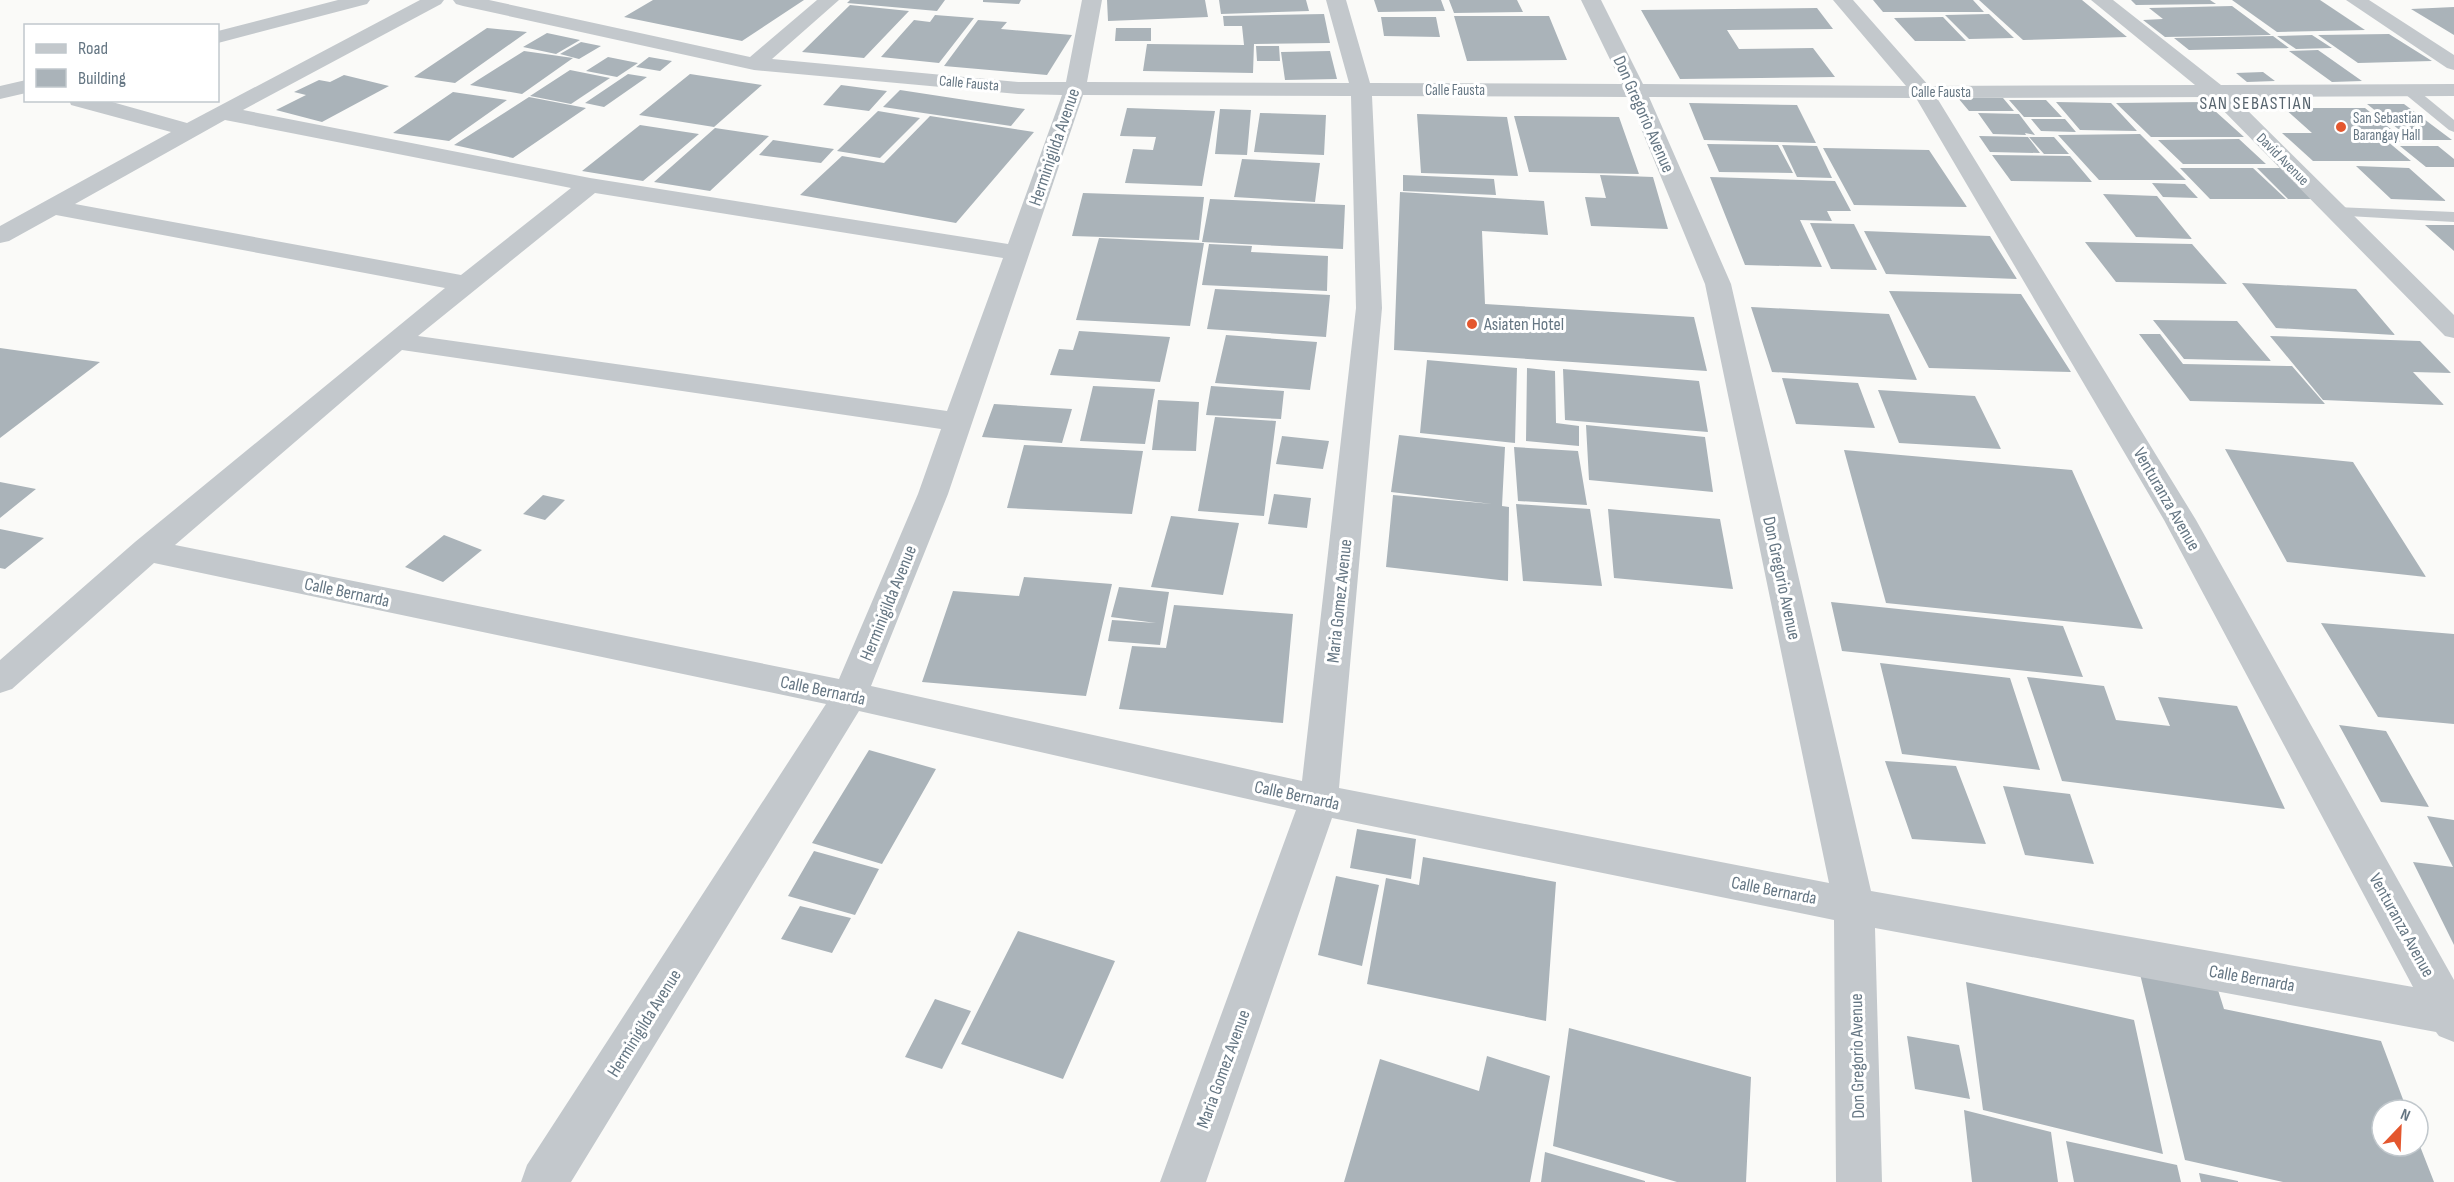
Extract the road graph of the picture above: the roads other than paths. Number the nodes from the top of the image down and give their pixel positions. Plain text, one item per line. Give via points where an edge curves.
1 (360, 0) edge
2 (434, 0) edge
3 (464, 0) edge
4 (829, 0) edge
5 (1092, 0) edge
6 (1336, 0) edge
7 (1591, 0) edge
8 (1843, 0) edge
9 (2101, 0) edge
10 (2356, 0) edge
11 (219, 37) edge
12 (754, 64) junction
13 (2454, 64) edge
14 (24, 86) edge
15 (1075, 88) junction
16 (1360, 90) junction
17 (2454, 90) edge
18 (1636, 91) junction
19 (2410, 91) junction
20 (1923, 92) junction
21 (2217, 92) junction
22 (0, 93) edge
23 (86, 102) edge
24 (223, 113) junction
25 (2454, 127) edge
26 (190, 130) junction
27 (590, 185) junction
28 (52, 207) junction
29 (2336, 212) junction
30 (2454, 217) edge
31 (0, 236) edge
32 (1017, 253) junction
33 (465, 284) junction
34 (2454, 330) edge
35 (395, 341) junction
36 (958, 422) junction
37 (146, 550) junction
38 (0, 680) edge
39 (850, 695) junction
40 (1319, 800) junction
41 (1854, 906) junction
42 (2453, 1017) edge
43 (544, 1182) edge
44 (1183, 1182) edge
45 (1859, 1182) edge

1 - 11 street
2 - 24 street
3 - 12 street, Calle Fausta
4 - 12 street
5 - 15 street, Herminigilda Avenue
6 - 16 street, Maria Gomez Avenue
7 - 18 street, Don Gregorio Avenue
8 - 20 street, Venturanza Avenue
9 - 21 street, David Avenue
10 - 13 street
12 - 15 street, Calle Fausta via 1018,87
14 - 22 street
15 - 16 street, Calle Fausta
15 - 32 street, Herminigilda Avenue
16 - 18 street, Calle Fausta
16 - 40 street, Maria Gomez Avenue via 1369,308
17 - 19 street, Calle Fausta
18 - 20 street, Calle Fausta
18 - 41 street, Don Gregorio Avenue via 1718,284
19 - 21 street, Calle Fausta
19 - 25 lane
20 - 21 street, Calle Fausta
20 - 42 street, Venturanza Avenue via 2180,520
21 - 29 street, David Avenue
23 - 26 street
24 - 26 street
24 - 27 street
26 - 28 street
27 - 32 street
27 - 33 street
28 - 31 street
28 - 33 street
29 - 30 lane
29 - 34 street, David Avenue
32 - 36 street, Herminigilda Avenue
33 - 35 street
35 - 36 street
35 - 37 street
36 - 39 street, Herminigilda Avenue via 933,494
37 - 38 street
37 - 39 street, Calle Bernarda
39 - 40 street, Calle Bernarda
39 - 43 street, Herminigilda Avenue
40 - 41 street, Calle Bernarda
40 - 44 street, Maria Gomez Avenue
41 - 42 street, Calle Bernarda
41 - 45 street, Don Gregorio Avenue

